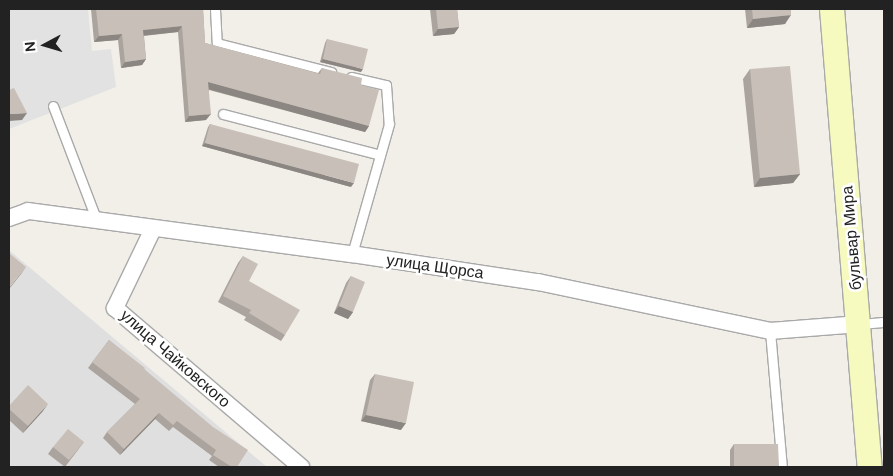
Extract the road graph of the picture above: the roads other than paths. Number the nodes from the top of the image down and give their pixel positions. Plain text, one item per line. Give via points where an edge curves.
1 (215, 9) edge
2 (832, 9) edge
3 (53, 106) dead end
4 (223, 114) dead end
5 (380, 155) junction
6 (9, 218) edge
7 (97, 221) junction
8 (153, 230) junction
9 (352, 254) junction
10 (884, 322) edge
11 (860, 324) junction
12 (770, 331) junction
13 (301, 467) edge
14 (782, 467) edge
15 (870, 467) edge

1 - 5 lane via 217,43 386,85 389,124
2 - 11 main road, бульвар Мира
3 - 7 lane
4 - 5 lane
5 - 9 lane
6 - 7 street, улица Щорса via 28,212
7 - 8 street, улица Щорса
8 - 9 street, улица Щорса
8 - 13 street, улица Чайковского via 115,308
9 - 12 street, улица Щорса via 538,282
10 - 11 lane
11 - 12 street, улица Щорса
11 - 15 main road, бульвар Мира
12 - 14 lane

